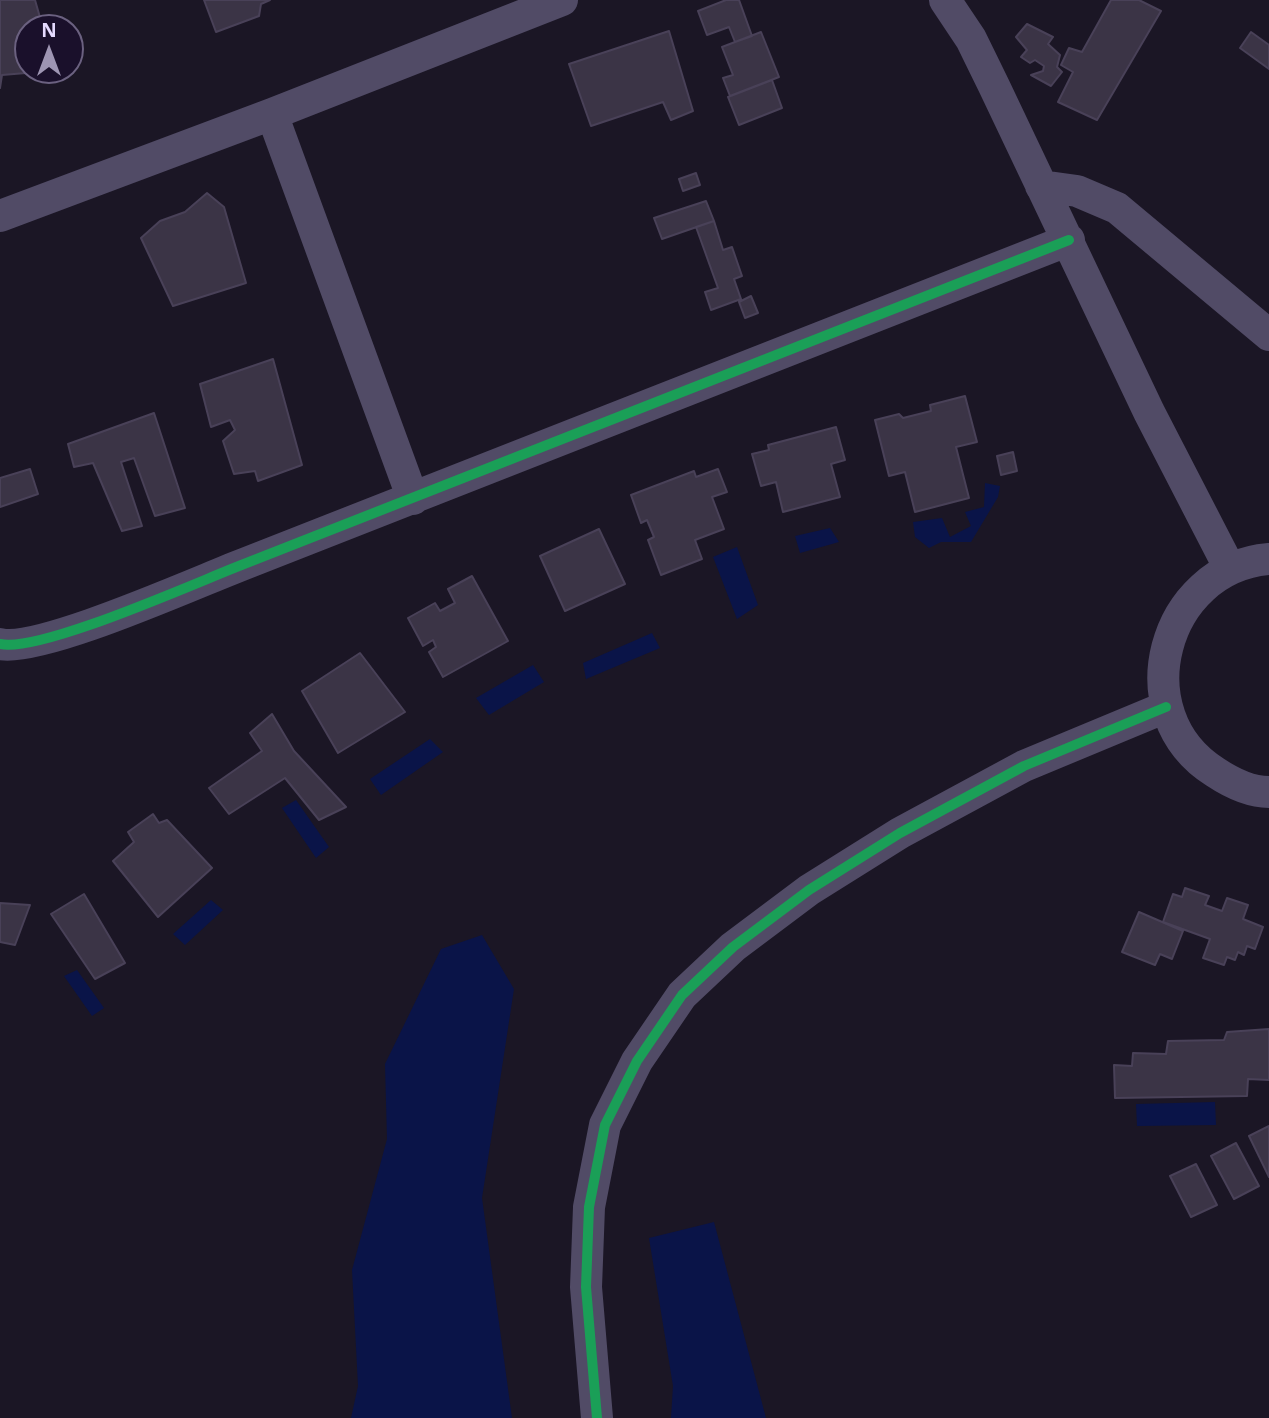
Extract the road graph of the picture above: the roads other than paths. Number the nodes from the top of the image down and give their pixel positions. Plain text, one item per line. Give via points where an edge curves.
1 (562, 0) edge
2 (945, 0) edge
3 (272, 114) junction
4 (1041, 187) junction
5 (0, 216) edge
6 (1069, 240) junction
7 (1269, 335) edge
8 (413, 499) junction
9 (1269, 559) edge
10 (1230, 569) junction
11 (0, 644) edge
12 (1166, 707) junction
13 (1269, 792) edge
14 (597, 1418) edge

1 - 3 street
2 - 4 street via 971,39
3 - 5 street
3 - 8 street
4 - 6 street
4 - 7 street via 1077,191 1117,208
6 - 8 street
6 - 10 street via 1149,412
8 - 11 street via 43,640
9 - 10 street
10 - 12 street via 1202,587 1180,612 1166,642 1161,675
12 - 13 street via 1180,738 1202,764 1231,783
12 - 14 street via 1024,766 900,833 809,890 682,995 637,1061 602,1138 589,1207 586,1287

